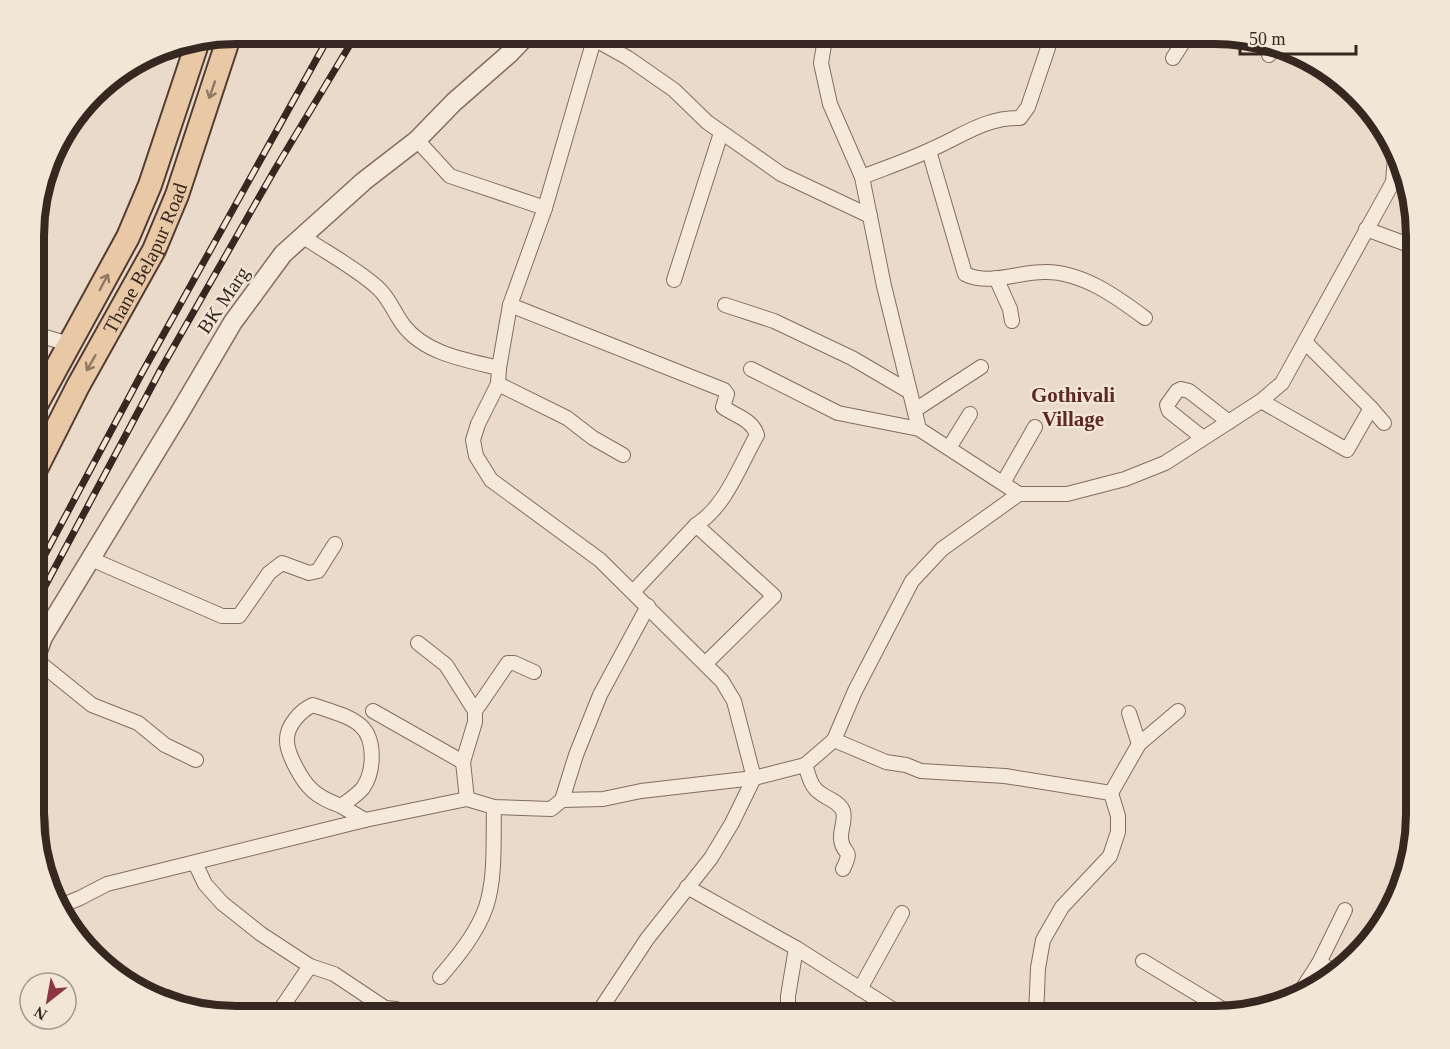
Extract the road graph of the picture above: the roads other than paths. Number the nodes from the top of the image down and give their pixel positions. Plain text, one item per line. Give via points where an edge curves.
1 (227, 44) edge
2 (519, 44) edge
3 (593, 44) edge
4 (607, 44) edge
5 (824, 44) edge
6 (1049, 44) edge
7 (1182, 44) edge
8 (195, 48) edge
9 (1173, 58) dead end
10 (722, 133) junction
11 (417, 140) junction
12 (929, 151) junction
13 (1394, 168) edge
14 (862, 177) junction
15 (545, 207) junction
16 (870, 216) junction
17 (1366, 229) junction
18 (302, 236) junction
19 (1406, 245) edge
20 (996, 278) junction
21 (674, 280) dead end
22 (510, 305) junction
23 (725, 305) dead end
24 (1145, 318) dead end
25 (1012, 321) dead end
26 (44, 337) edge
27 (1305, 342) junction
28 (69, 344) junction
29 (981, 367) dead end
30 (499, 368) junction
31 (751, 369) dead end
32 (498, 384) junction
33 (44, 390) edge
34 (910, 392) junction
35 (1261, 401) junction
36 (1371, 408) junction
37 (915, 410) junction
38 (970, 414) dead end
39 (1229, 422) junction
40 (1384, 423) dead end
41 (1035, 427) dead end
42 (920, 429) junction
43 (1203, 438) junction
44 (949, 448) junction
45 (44, 453) edge
46 (623, 455) dead end
47 (1003, 483) junction
48 (1020, 494) junction
49 (696, 525) junction
50 (335, 544) dead end
51 (91, 559) junction
52 (633, 592) junction
53 (648, 606) junction
54 (44, 634) edge
55 (418, 643) dead end
56 (706, 663) junction
57 (44, 666) edge
58 (534, 672) dead end
59 (373, 711) dead end
60 (475, 711) junction
61 (1178, 711) dead end
62 (1129, 713) dead end
63 (834, 740) junction
64 (1139, 744) junction
65 (196, 760) dead end
66 (463, 762) junction
67 (805, 765) junction
68 (754, 778) junction
69 (1111, 793) junction
70 (467, 799) junction
71 (562, 800) junction
72 (341, 806) junction
73 (494, 807) junction
74 (365, 820) junction
75 (195, 863) junction
76 (843, 869) dead end
77 (687, 887) junction
78 (66, 904) edge
79 (1345, 910) dead end
80 (902, 914) dead end
81 (796, 948) junction
82 (1143, 962) dead end
83 (1319, 963) junction
84 (310, 966) junction
85 (1328, 968) edge
86 (441, 977) dead end
87 (1307, 981) edge
88 (860, 989) junction
89 (283, 1005) edge
90 (381, 1005) edge
91 (603, 1005) edge
92 (788, 1006) edge
93 (887, 1006) edge
94 (1036, 1006) edge
95 (1217, 1006) edge

1 -> 45 main road, Thane Belapur Road via 177,195 154,250
2 - 11 street, BK Marg
3 - 15 street
4 - 10 street via 674,90
5 - 14 street via 821,63 830,104
6 - 12 street via 1028,107 1020,118 1003,117
7 - 9 street
28 -> 8 main road, Thane Belapur Road via 133,226
10 - 16 street via 781,174
10 - 21 street
11 - 15 street via 450,176
11 - 18 street, BK Marg
12 - 14 street
12 - 20 street via 965,274 981,280
13 - 17 street via 1393,182
14 - 16 street
15 - 22 street
16 - 34 street
17 - 19 street
17 - 27 street
18 - 30 street via 375,286 387,297 402,324 421,342 456,357
18 - 51 street, BK Marg via 283,254 232,322
20 - 24 street via 1047,272 1079,279 1109,292
20 - 25 street
22 - 30 street
22 - 49 street via 726,391 723,407 749,422 757,435 718,505
23 - 34 street via 774,321 852,358
26 - 28 street
27 - 35 street via 1282,382
27 - 36 street
28 - 33 main road, Thane Belapur Road
29 - 37 street
30 - 32 street
31 - 42 street via 838,413
32 - 46 street via 567,418
32 - 52 street via 473,440 476,456 491,480 600,560
34 - 37 street
35 - 36 street via 1347,450
35 - 39 street
36 - 40 street
37 - 42 street
38 - 44 street
39 - 43 street
39 - 43 street via 1189,391 1177,391 1167,405 1168,411
41 - 47 street
42 - 44 street
43 - 48 street via 1165,463 1125,479 1067,494
44 - 47 street
47 - 48 street
48 - 63 street via 942,549 912,581
49 - 52 street
49 - 56 street via 774,596
50 - 51 street via 318,571 309,573 282,563 269,573 239,616 222,616
51 - 54 street, BK Marg
52 - 53 street
53 - 56 street
53 - 71 street via 600,695
55 - 60 street via 446,664
56 - 68 street via 734,701
57 - 65 street via 92,705 138,723 165,745
58 - 60 street via 508,663
59 - 66 street
60 - 66 street
61 - 64 street
62 - 64 street
63 - 67 street
63 - 69 street via 886,762 921,771 1005,776
64 - 69 street
66 - 70 street
67 - 68 street
67 - 76 street via 812,786 842,810 841,838 849,858
68 - 71 street via 603,799
68 - 77 street via 711,858
69 - 94 street via 1118,832 1110,856 1062,907 1043,940
70 - 73 street
70 - 74 street
71 - 73 street via 551,809
72 - 72 street via 367,780 369,736 353,720 314,705 300,713 287,733 286,743 303,780 321,797
72 - 74 street
73 - 86 street via 486,908 463,949
74 - 75 street
75 - 78 street via 106,884
75 - 84 street via 205,884 222,903
77 - 81 street
77 - 91 street
79 - 83 street
80 - 88 street
81 - 88 street
81 - 92 street
82 - 95 street
83 - 85 street
83 - 87 street
84 - 89 street
84 - 90 street via 334,974
88 - 93 street

